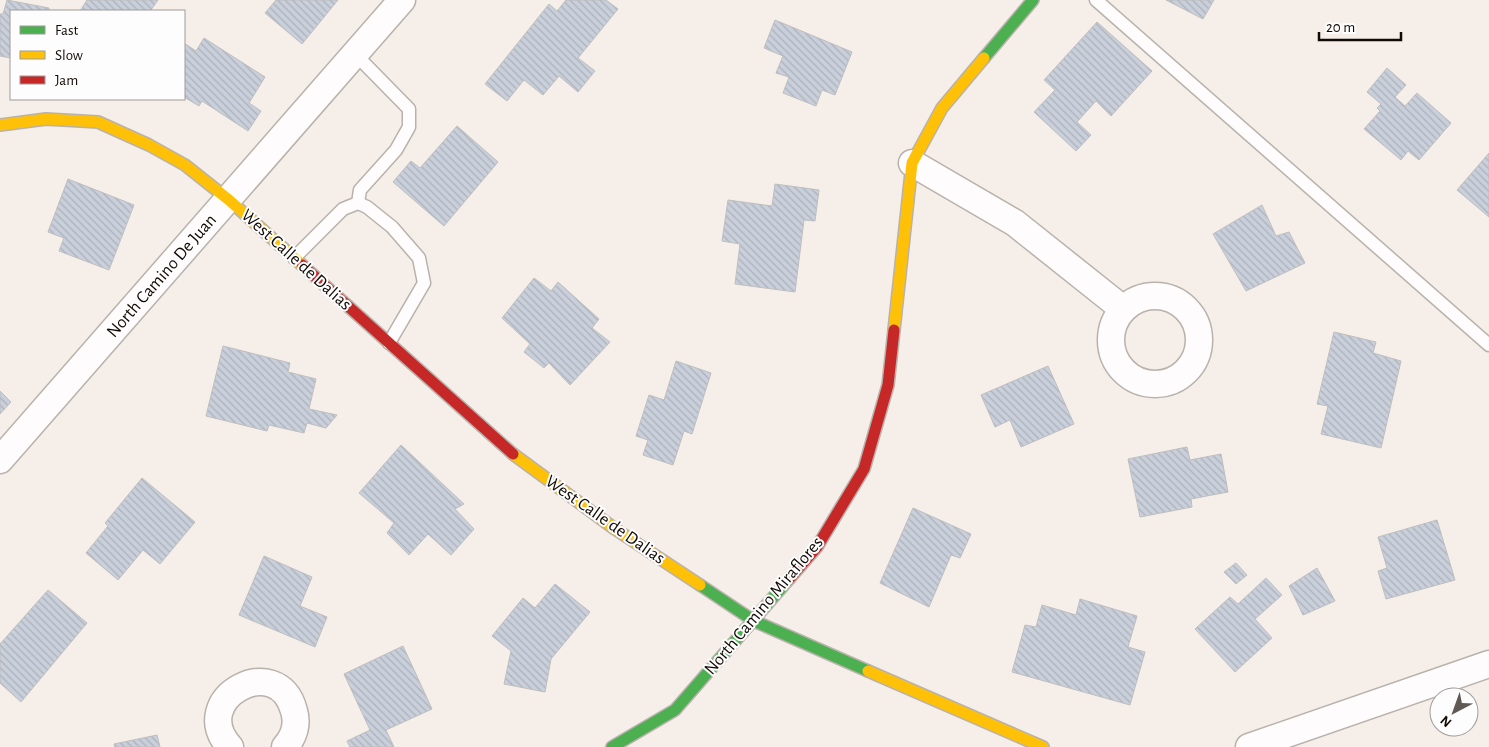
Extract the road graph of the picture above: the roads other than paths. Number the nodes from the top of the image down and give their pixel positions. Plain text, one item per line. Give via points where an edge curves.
1 (402, 0) edge
2 (1033, 0) edge
3 (1096, 0) edge
4 (355, 54) junction
5 (0, 126) edge
6 (912, 163) junction
7 (229, 200) junction
8 (358, 202) junction
9 (294, 258) junction
10 (1123, 308) dead end
11 (389, 343) junction
12 (1489, 346) edge
13 (0, 460) edge
14 (754, 621) junction
15 (1489, 664) edge
16 (230, 747) edge
17 (285, 747) edge
18 (612, 747) edge
19 (1043, 747) edge
20 (1249, 747) edge

1 - 4 street, North Camino De Juan
2 - 6 street, North Camino Miraflores via 942,108
3 - 12 lane
4 - 7 street, North Camino De Juan
4 - 8 lane via 409,109 410,127 396,150 360,190
5 - 7 street, West Calle de Dalias via 46,120 98,122 185,165
6 - 10 street via 1015,223
6 - 14 street, North Camino Miraflores via 888,385 864,468 818,547
7 - 9 street, West Calle de Dalias
7 - 13 street, North Camino De Juan
8 - 9 lane via 343,209
8 - 11 lane via 392,227 419,258 424,283
9 - 11 street, West Calle de Dalias
11 - 14 street, West Calle de Dalias via 518,459 615,529
14 - 18 street, North Camino Miraflores via 674,710
14 - 19 street, West Calle de Dalias
15 - 20 street
16 - 17 street via 220,730 222,704 240,686 252,682 276,686 293,705 295,729

